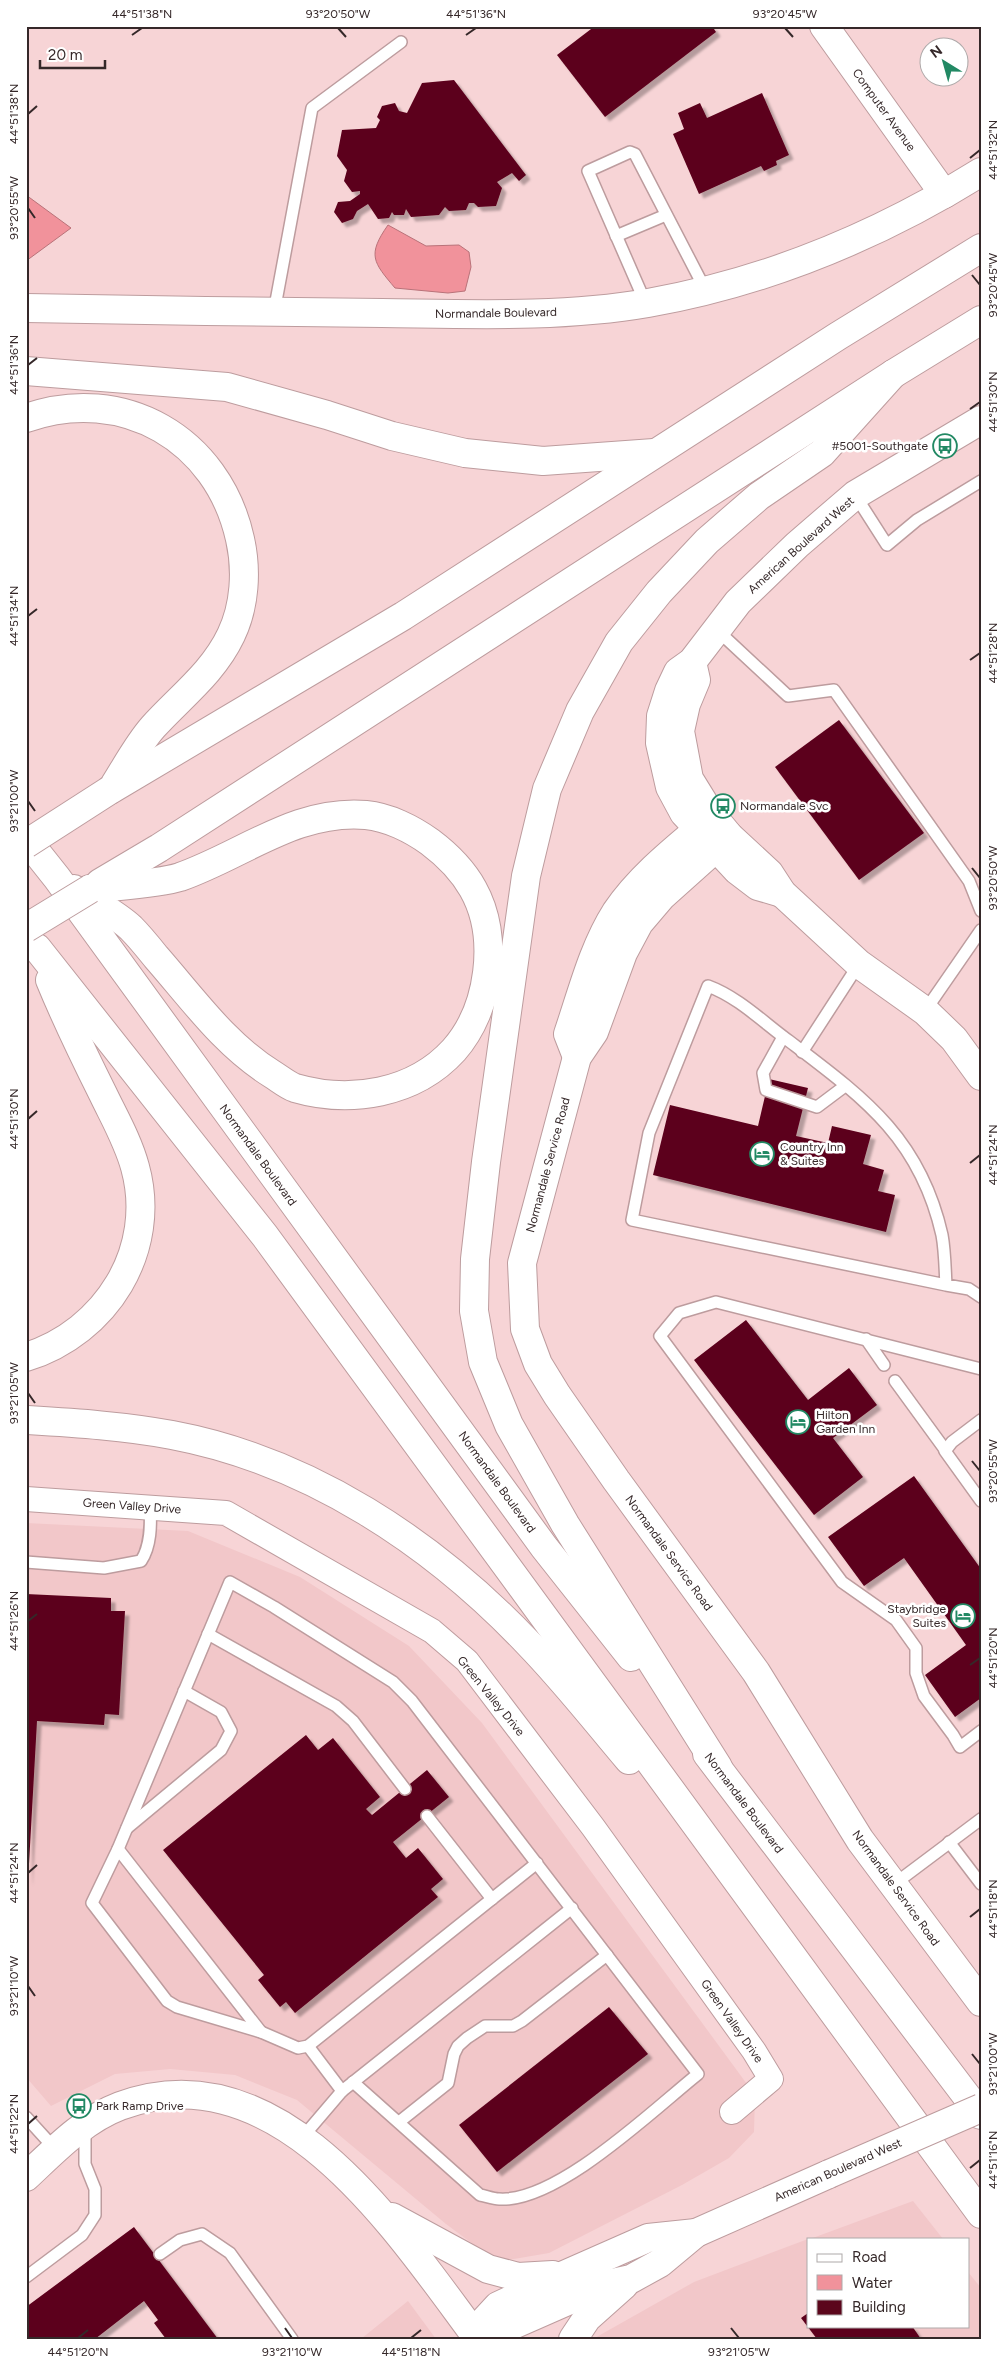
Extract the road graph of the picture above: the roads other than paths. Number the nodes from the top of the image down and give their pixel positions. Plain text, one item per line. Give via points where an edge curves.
1 (824, 26) edge
2 (401, 42) dead end
3 (981, 172) edge
4 (944, 194) junction
5 (666, 215) junction
6 (616, 236) junction
7 (981, 248) edge
8 (706, 291) junction
9 (646, 304) junction
10 (26, 308) edge
11 (274, 312) junction
12 (981, 320) edge
13 (26, 372) edge
14 (893, 374) junction
15 (26, 418) edge
16 (981, 420) edge
17 (658, 453) junction
18 (981, 481) edge
19 (855, 495) junction
20 (717, 630) junction
21 (110, 790) junction
22 (714, 833) junction
23 (26, 839) edge
24 (26, 844) edge
25 (57, 878) junction
26 (90, 889) junction
27 (981, 911) edge
28 (981, 930) edge
29 (30, 937) edge
30 (859, 964) junction
31 (925, 1011) junction
32 (783, 1037) junction
33 (802, 1052) junction
34 (981, 1076) edge
35 (846, 1086) junction
36 (946, 1285) junction
37 (981, 1297) edge
38 (866, 1339) junction
39 (26, 1357) edge
40 (884, 1364) dead end
41 (981, 1369) edge
42 (896, 1381) dead end
43 (26, 1420) edge
44 (981, 1420) edge
45 (946, 1451) junction
46 (26, 1499) edge
47 (981, 1501) edge
48 (150, 1507) junction
49 (26, 1562) edge
50 (208, 1634) junction
51 (184, 1691) junction
52 (981, 1731) edge
53 (718, 1767) junction
54 (405, 1788) dead end
55 (427, 1816) dead end
56 (981, 1819) edge
57 (126, 1829) junction
58 (949, 1842) junction
59 (118, 1849) junction
60 (537, 1863) junction
61 (981, 1884) edge
62 (893, 1885) junction
63 (492, 1899) junction
64 (572, 1908) junction
65 (766, 1918) junction
66 (607, 1955) junction
67 (981, 2002) edge
68 (261, 2032) junction
69 (308, 2046) junction
70 (353, 2082) junction
71 (342, 2090) junction
72 (981, 2108) edge
73 (732, 2112) dead end
74 (981, 2115) edge
75 (26, 2117) edge
76 (399, 2122) junction
77 (85, 2125) junction
78 (301, 2139) junction
79 (56, 2150) junction
80 (26, 2177) edge
81 (378, 2209) junction
82 (981, 2214) edge
83 (696, 2233) junction
84 (160, 2254) dead end
85 (564, 2275) junction
86 (26, 2277) edge
87 (631, 2279) junction
88 (472, 2337) edge
89 (292, 2339) edge
90 (573, 2339) edge

1 - 4 main road, Computer Avenue
2 - 11 lane via 312,108
3 - 4 main road, Normandale Boulevard
4 - 8 main road, Normandale Boulevard via 860,238 774,272
5 - 6 lane
5 - 6 lane via 635,154 630,152 588,171
5 - 8 lane
6 - 9 lane
7 - 17 main road
8 - 9 main road, Normandale Boulevard
9 - 11 main road, Normandale Boulevard via 563,312 476,314
10 - 11 main road, Normandale Boulevard
12 - 14 main road
13 - 17 main road via 227,387 392,436 465,453 543,461
14 - 26 main road via 159,848
14 - 53 main road via 822,453 759,496 707,541 659,592 619,642 580,711 547,789 526,876 486,1162 475,1259 474,1311 483,1362 509,1425 565,1524
15 - 21 main road via 72,408 100,408 158,426 186,444 222,487 234,514 243,551 244,582 231,635 212,667 152,728
16 - 19 main road, American Boulevard West
17 - 21 main road via 403,616
18 - 19 lane via 917,520 887,545
19 - 20 main road, American Boulevard West via 757,583
20 - 22 main road, American Boulevard West via 692,662 696,680 680,731 689,779
20 - 27 lane via 788,696 834,690 969,881
21 - 24 main road, bridge
22 - 30 main road, American Boulevard West via 769,872 782,893
22 - 62 main road, Normandale Service Road via 639,923 623,953 594,1032 577,1057 522,1263 525,1329 538,1364 557,1395 756,1672 855,1832
23 - 25 main road, Normandale Boulevard
25 - 26 main road via 130,928 230,1042 257,1065 292,1087 325,1095 355,1096 384,1092 408,1083 454,1050 480,1005 487,978 488,949 485,922 474,890 440,849 418,833 396,823 369,815 341,814 311,819 178,877
25 - 53 main road, Normandale Boulevard via 544,1547
26 - 29 main road, bridge
28 - 31 lane
29 - 39 main road via 126,1142 141,1196 134,1249 127,1273 114,1295 72,1336
29 - 65 main road via 265,1236
30 - 31 main road, American Boulevard West
30 - 33 lane
31 - 34 main road, American Boulevard West via 954,1039
32 - 33 lane
32 - 35 lane via 763,1073 766,1090 817,1108
32 - 36 lane via 724,992 708,986 649,1133 632,1220
33 - 35 lane
35 - 36 lane via 874,1108 899,1137 926,1183 942,1236
36 - 37 lane via 969,1289
38 - 40 lane
38 - 41 lane
38 - 52 lane via 716,1302 678,1313 660,1336 842,1582 896,1620 916,1648 916,1674 924,1696 960,1747
42 - 45 lane
43 - 65 main road via 173,1435 257,1458 327,1489 395,1528 464,1580 528,1643
44 - 45 lane via 952,1442
45 - 47 lane
46 - 48 street, Green Valley Drive
48 - 49 lane via 151,1523 142,1562 104,1568
48 - 73 street, Green Valley Drive via 226,1513 432,1631 467,1661 593,1827 771,2079
50 - 51 lane
50 - 54 lane via 336,1706 353,1721
50 - 60 lane via 230,1582 392,1682 436,1730
51 - 57 lane
51 - 57 lane via 222,1712 231,1731 228,1741
53 - 74 main road, Normandale Boulevard
55 - 63 lane
56 - 58 lane
57 - 59 lane
58 - 61 lane
58 - 62 lane
59 - 68 lane
59 - 68 lane via 92,1903 167,2000 177,2007
60 - 63 lane
60 - 64 lane
62 - 67 main road, Normandale Service Road
63 - 69 lane
64 - 66 lane
64 - 70 lane
65 - 82 main road
66 - 76 lane via 522,2021 513,2026 485,2026 467,2038 454,2054 448,2083
66 - 76 lane via 698,2074 591,2161 558,2182 526,2195 499,2200 480,2195
68 - 69 lane via 298,2048
69 - 71 lane
70 - 71 lane
70 - 76 lane
71 - 78 lane
72 - 83 main road, American Boulevard West, bridge
75 - 79 lane
77 - 78 main road via 118,2107 144,2099 173,2094 206,2096 232,2101 262,2114
77 - 79 main road
77 - 86 lane via 85,2164 95,2189 95,2215 82,2235
78 - 81 main road
79 - 80 main road
81 - 85 main road via 488,2269 518,2278
81 - 88 main road via 396,2228
83 - 85 main road, American Boulevard West via 648,2238
83 - 87 main road, American Boulevard West via 660,2263
84 - 89 lane via 180,2240 202,2234 230,2253
85 - 88 main road, American Boulevard West via 498,2306
87 - 88 main road, American Boulevard West via 604,2285 513,2325
87 - 90 main road via 587,2318

